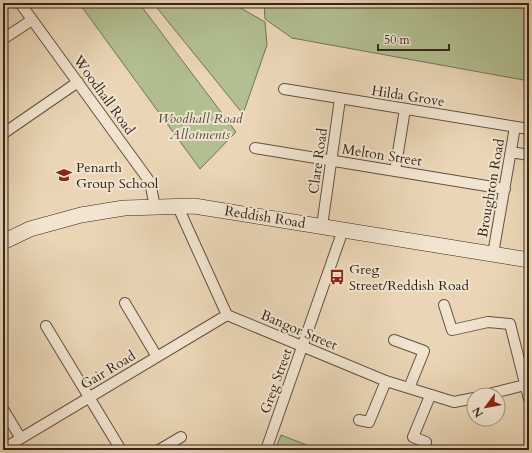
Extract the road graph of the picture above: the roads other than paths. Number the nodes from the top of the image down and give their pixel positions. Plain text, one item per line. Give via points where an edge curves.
1 (20, 3) edge
2 (32, 20) junction
3 (3, 40) edge
4 (78, 82) junction
5 (284, 89) dead end
6 (340, 99) junction
7 (405, 110) junction
8 (515, 127) junction
9 (529, 129) edge
10 (4, 133) dead end
11 (255, 148) dead end
12 (511, 152) junction
13 (529, 154) edge
14 (332, 161) junction
15 (395, 171) junction
16 (505, 188) junction
17 (155, 207) junction
18 (178, 207) junction
19 (322, 226) junction
20 (343, 230) junction
21 (3, 242) edge
22 (494, 254) junction
23 (529, 260) edge
24 (125, 303) dead end
25 (444, 305) dead end
26 (227, 315) junction
27 (46, 326) dead end
28 (394, 340) dead end
29 (303, 346) junction
30 (157, 357) junction
31 (386, 381) junction
32 (525, 385) junction
33 (409, 388) junction
34 (506, 390) edge
35 (430, 396) junction
36 (89, 398) junction
37 (529, 399) edge
38 (466, 400) edge
39 (3, 409) edge
40 (359, 420) dead end
41 (181, 436) dead end
42 (20, 437) junction
43 (426, 442) dead end
44 (3, 448) edge
45 (121, 450) edge
46 (159, 450) edge
47 (266, 450) edge

1 - 2 street, Woodhall Road
2 - 3 street
2 - 4 street, Woodhall Road
4 - 10 street
4 - 17 street, Woodhall Road via 150,182
5 - 6 street, Hilda Grove
6 - 7 street, Hilda Grove
6 - 14 street, Clare Road
7 - 8 street, Hilda Grove
7 - 15 street
8 - 9 street, Hilda Grove
8 - 12 street, Broughton Road
11 - 14 street, Melton Street
12 - 13 street
12 - 16 street, Broughton Road
14 - 15 street, Melton Street
14 - 19 street, Clare Road
15 - 16 street, Melton Street
16 - 22 street, Broughton Road
17 - 18 main road, Reddish Road
17 - 21 main road, Reddish Road via 124,208 81,215 30,229
18 - 19 main road, Reddish Road via 194,206
18 - 26 street
19 - 20 main road, Reddish Road
20 - 22 main road, Reddish Road
20 - 29 street, Greg Street
22 - 23 main road, Reddish Road
24 - 30 street
25 - 32 street via 452,330 488,322 510,324
26 - 29 street, Bangor Street
26 - 30 street, Gair Road
27 - 36 street
28 - 33 street via 424,351
29 - 31 street, Bangor Street
29 - 47 street, Greg Street
30 - 36 street, Gair Road
31 - 33 street, Bangor Street
31 - 40 street via 369,422
32 - 34 street
32 - 37 street
33 - 35 street, Bangor Street
35 - 38 street, Bangor Street via 454,402
35 - 43 street via 413,437
36 - 42 street, Gair Road
36 - 45 street
39 - 42 street
41 - 46 street
42 - 44 street, Gair Road

